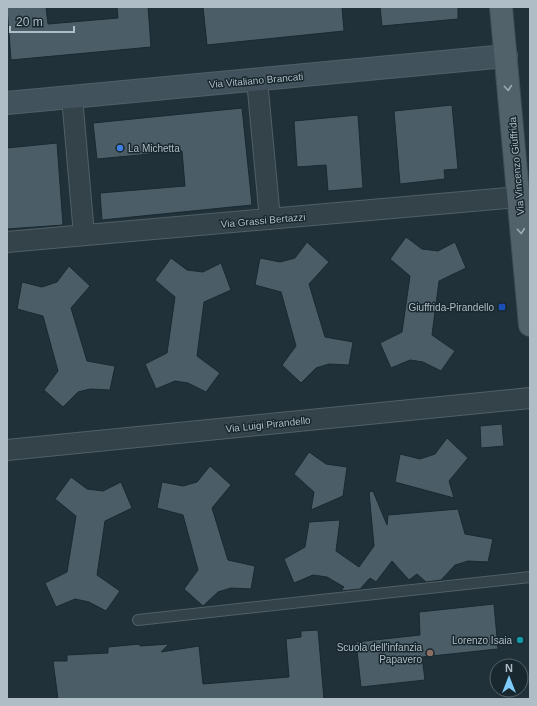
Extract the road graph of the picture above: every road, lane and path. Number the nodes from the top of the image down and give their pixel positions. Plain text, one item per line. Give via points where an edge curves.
1 (501, 7) edge
2 (506, 56) junction
3 (257, 80) junction
4 (72, 97) junction
5 (7, 104) edge
6 (518, 197) junction
7 (270, 219) junction
8 (84, 235) junction
9 (7, 242) edge
10 (530, 325) edge
11 (530, 398) edge
12 (7, 450) edge
13 (530, 577) edge
14 (138, 620) dead end

1 - 2 main road, Via Vincenzo Giuffrida
2 - 3 street, Via Vitaliano Brancati
2 -> 6 main road, Via Vincenzo Giuffrida
3 - 4 street, Via Vitaliano Brancati
3 - 7 street
4 - 5 street, Via Vitaliano Brancati
4 - 8 street
6 - 7 street, Via Grassi Bertazzi
6 -> 10 main road, Via Vincenzo Giuffrida
7 - 8 street, Via Grassi Bertazzi
8 - 9 street, Via Grassi Bertazzi
11 - 12 street, Via Luigi Pirandello
13 - 14 lane

